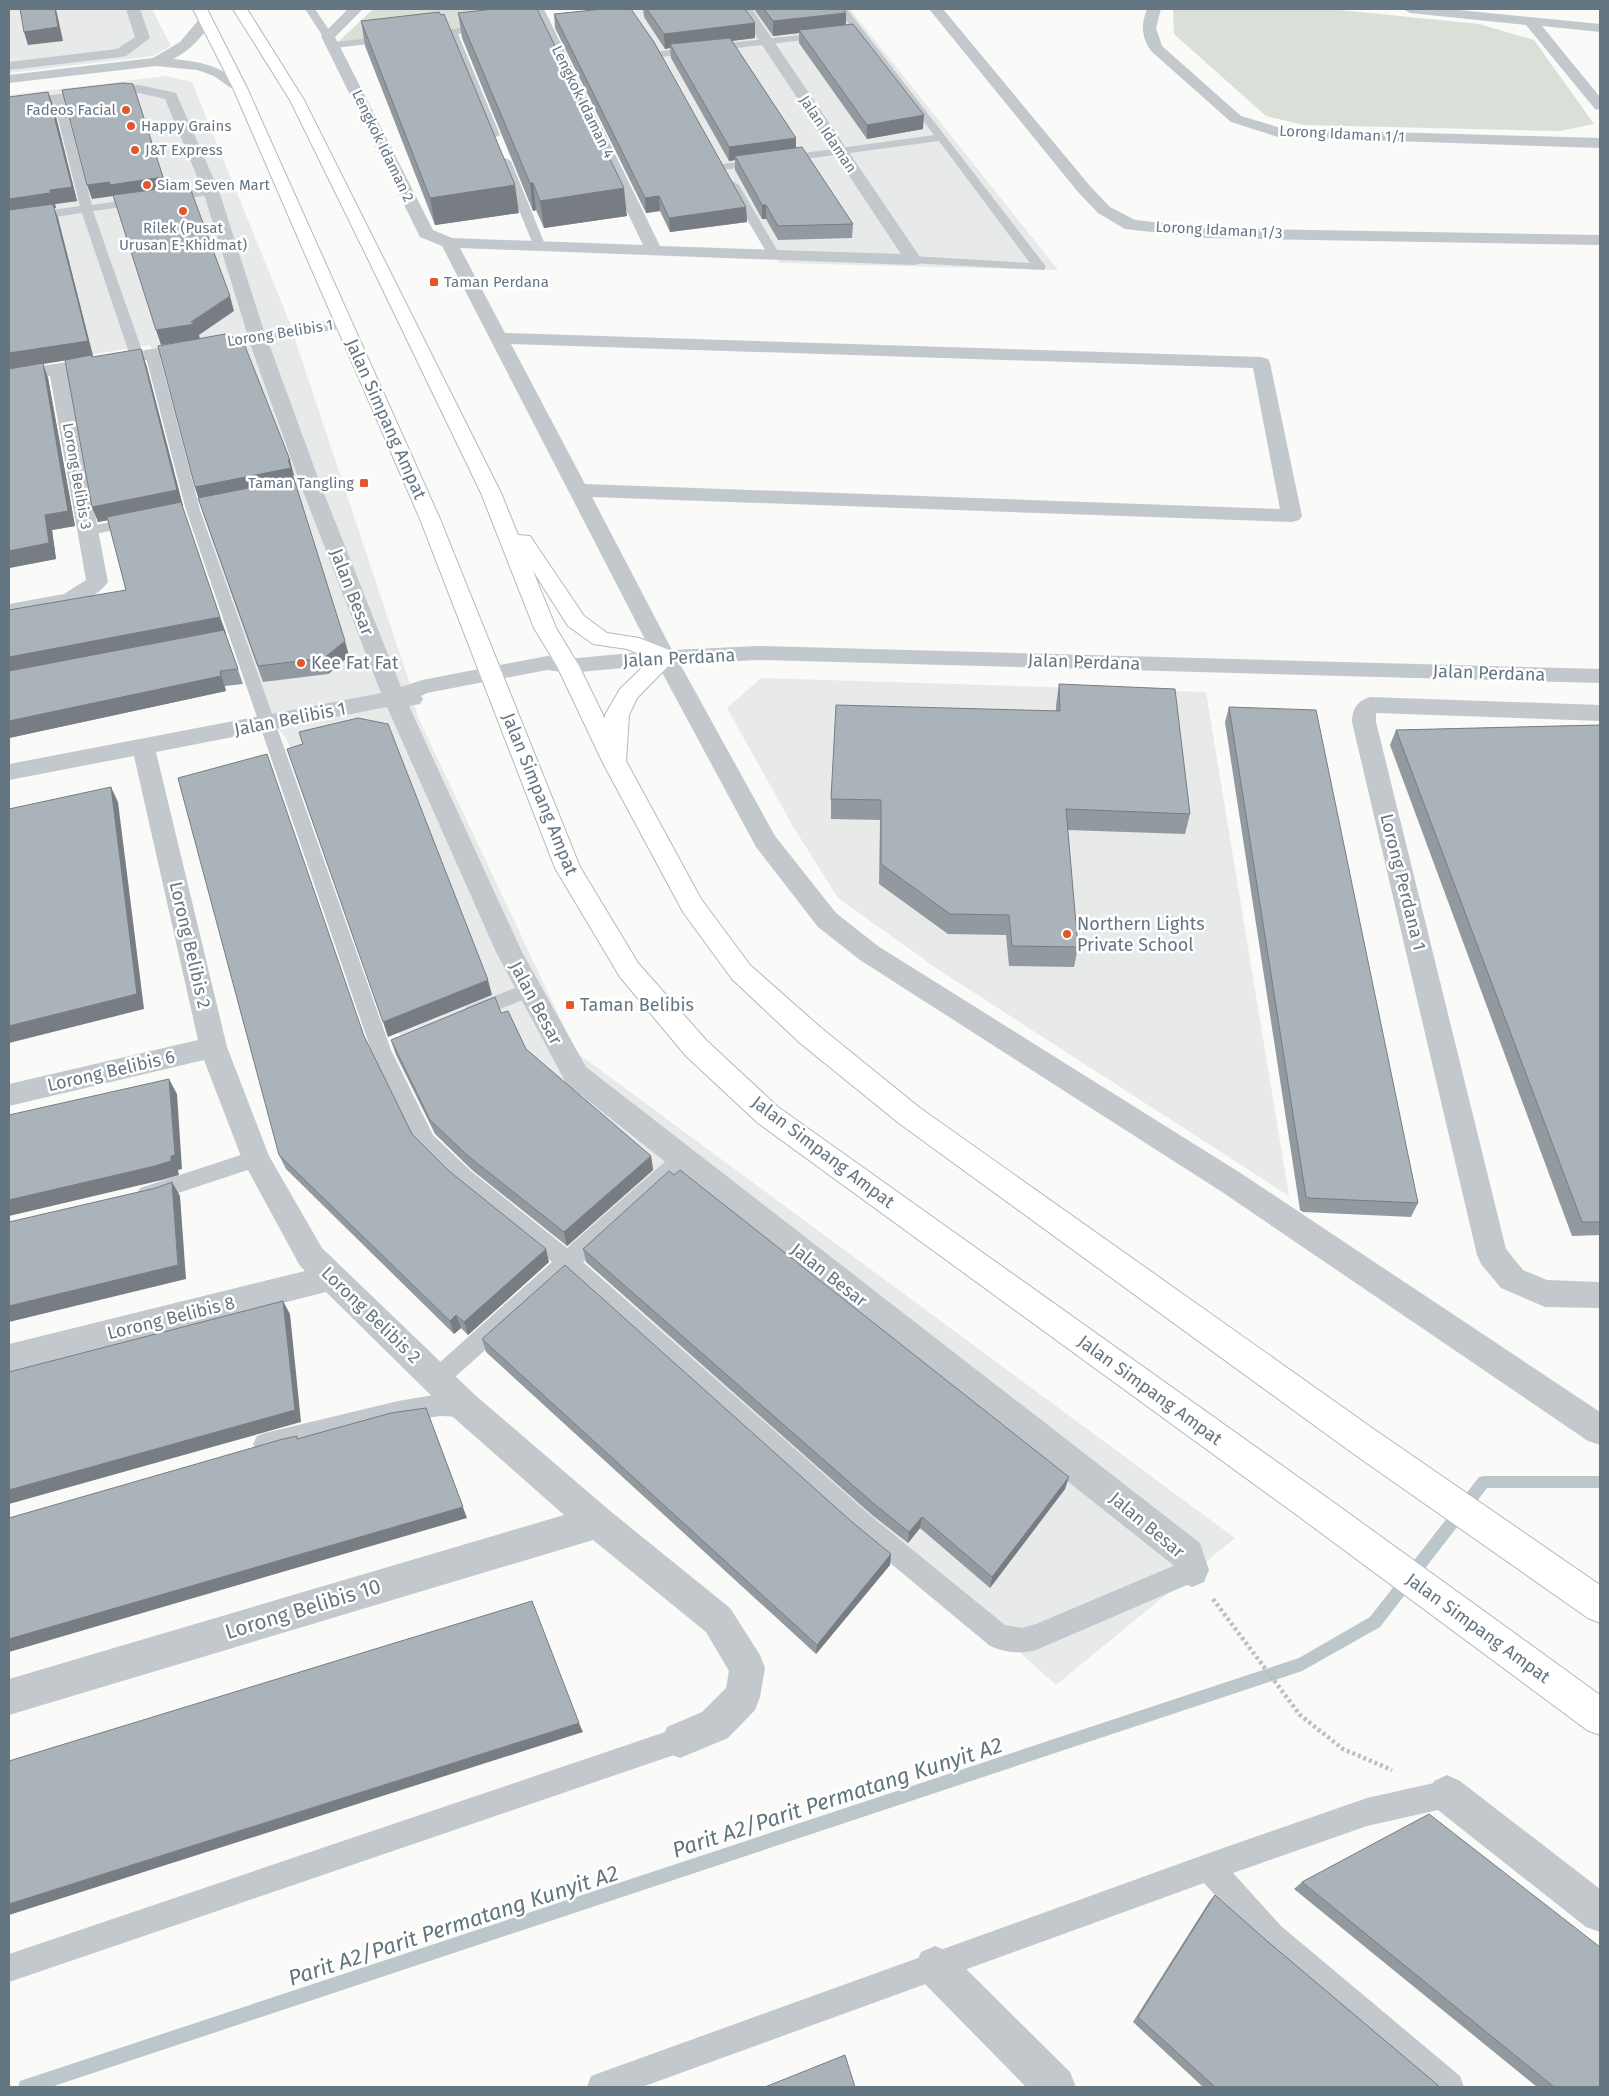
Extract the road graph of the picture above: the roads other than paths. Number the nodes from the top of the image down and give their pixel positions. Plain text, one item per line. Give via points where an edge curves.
1 (133, 9) edge
2 (240, 9) edge
3 (310, 9) edge
4 (356, 9) edge
5 (745, 9) edge
6 (842, 9) edge
7 (936, 9) edge
8 (1154, 9) edge
9 (1410, 9) edge
10 (203, 14) edge
11 (543, 19) edge
12 (1532, 22) junction
13 (498, 27) edge
14 (1600, 28) edge
15 (861, 31) junction
16 (452, 32) junction
17 (331, 41) junction
18 (766, 42) junction
19 (661, 55) edge
20 (156, 62) junction
21 (9, 66) edge
22 (9, 79) edge
23 (240, 88) junction
24 (58, 98) junction
25 (9, 104) edge
26 (1600, 106) edge
27 (942, 137) junction
28 (1600, 143) edge
29 (839, 150) junction
30 (211, 191) junction
31 (88, 210) junction
32 (9, 220) edge
33 (1600, 240) edge
34 (449, 243) junction
35 (540, 247) junction
36 (654, 251) junction
37 (774, 255) junction
38 (913, 260) junction
39 (344, 323) junction
40 (257, 337) junction
41 (498, 338) junction
42 (144, 355) junction
43 (58, 369) junction
44 (9, 377) edge
45 (578, 490) junction
46 (491, 492) junction
47 (198, 509) junction
48 (174, 514) edge
49 (145, 519) edge
50 (88, 531) junction
51 (9, 610) edge
52 (237, 637) junction
53 (218, 641) edge
54 (666, 656) junction
55 (568, 666) junction
56 (1600, 676) edge
57 (494, 680) junction
58 (394, 698) junction
59 (1600, 713) edge
60 (267, 725) junction
61 (143, 746) junction
62 (615, 763) junction
63 (9, 772) edge
64 (528, 990) junction
65 (454, 1020) edge
66 (213, 1047) junction
67 (9, 1095) edge
68 (256, 1159) junction
69 (682, 1159) junction
70 (124, 1200) edge
71 (568, 1262) junction
72 (333, 1277) junction
73 (1600, 1295) edge
74 (9, 1358) edge
75 (437, 1379) junction
76 (464, 1406) junction
77 (1600, 1430) edge
78 (246, 1450) edge
79 (596, 1522) junction
80 (1192, 1570) joint
81 (1600, 1606) edge
82 (9, 1697) edge
83 (1600, 1717) edge
84 (680, 1740) joint
85 (1447, 1794) joint
86 (1209, 1867) junction
87 (1600, 1913) edge
88 (936, 1966) junction
89 (9, 1968) edge
90 (602, 2087) edge
91 (1054, 2087) edge
92 (1449, 2087) edge

1 - 21 street via 143,38 121,53
2 - 46 highway via 297,100
3 - 17 lane, Lengkok Idaman 2
4 - 17 street
5 - 18 street, Jalan Idaman
6 - 15 lane
7 - 33 street, Lorong Idaman 1/3 via 1084,189 1104,210 1132,225 1206,232
8 - 28 street, Lorong Idaman 1/1 via 1147,26 1156,48 1236,119 1256,127 1283,134
9 - 12 street
10 - 20 street via 194,38 182,50
10 - 23 highway, Jalan Simpang Ampat
11 - 36 street, Lengkok Idaman 4
12 - 14 street
12 - 26 street
13 - 16 lane
15 - 18 lane
15 - 27 lane
16 - 17 lane
16 - 35 lane
17 - 34 street, Lengkok Idaman 2 via 426,233
18 - 19 lane
18 - 29 street, Jalan Idaman
20 - 22 street
20 - 23 street via 199,66 219,73
23 - 39 highway, Jalan Simpang Ampat
24 - 25 street
24 - 30 street, Jalan Besar via 139,89 170,96
24 - 31 lane
27 - 29 lane
27 - 38 lane via 1040,266
29 - 37 lane via 720,163
29 - 38 street, Jalan Idaman
30 - 31 lane
30 - 40 street, Jalan Besar
31 - 32 lane
31 - 42 lane
34 - 35 street
34 - 41 street
35 - 36 street
36 - 37 street
37 - 38 street
39 - 40 street, Lorong Belibis 1
39 - 57 highway, Jalan Simpang Ampat via 430,519
40 - 42 street, Lorong Belibis 1
40 - 58 street, Jalan Besar via 306,487
41 - 45 street
41 - 45 street via 1261,363 1292,516
42 - 43 street, Lorong Belibis 1
42 - 47 lane
43 - 44 street, Lorong Belibis 1
43 - 50 street, Lorong Belibis 3
45 - 54 street
46 - 54 highway via 576,621 602,638 632,643
46 - 55 highway via 545,628
47 - 48 lane
47 - 52 lane
49 - 50 lane
50 - 51 street, Lorong Belibis 3 via 97,582 70,600
52 - 53 lane
52 - 60 lane
54 - 55 street, Jalan Perdana
54 - 56 street, Jalan Perdana via 758,653
54 - 62 highway via 628,694 617,715
54 - 77 street via 765,841 827,920 869,953 1232,1183
55 - 57 street, Jalan Belibis 1 via 548,676
55 - 62 highway
57 - 58 street, Jalan Belibis 1 via 423,700
57 - 83 highway, Jalan Simpang Ampat via 568,868 629,970 696,1048 768,1115
58 - 60 street, Jalan Belibis 1
58 - 64 street, Jalan Besar
59 - 73 street, Lorong Perdana 1 via 1370,705 1364,712 1492,1255 1512,1279 1545,1293
60 - 61 street, Jalan Belibis 1
60 - 71 lane via 425,1141
61 - 63 street, Jalan Belibis 1
61 - 66 street, Lorong Belibis 2
62 - 81 highway via 692,905 741,972 810,1035 910,1116
64 - 65 lane
64 - 69 street, Jalan Besar via 576,1075
66 - 67 street, Lorong Belibis 6
66 - 68 street, Lorong Belibis 2
68 - 70 lane via 163,1191
68 - 72 street, Lorong Belibis 2 via 311,1257
69 - 71 lane
69 - 80 street, Jalan Besar via 1188,1555
71 - 75 lane
71 - 80 lane via 862,1524 999,1637 1022,1641
72 - 74 street, Lorong Belibis 8
72 - 75 street, Lorong Belibis 2
75 - 76 street, Lorong Belibis 2
76 - 78 lane via 440,1405 398,1412
76 - 79 street, Lorong Belibis 2
79 - 82 street, Lorong Belibis 10
79 - 84 street, Lorong Belibis 2 via 718,1620 747,1668 742,1698 715,1725
84 - 89 lane
85 - 86 lane via 1367,1812
85 - 87 street
86 - 88 lane
86 - 92 lane via 1272,1936
88 - 90 lane
88 - 91 street

